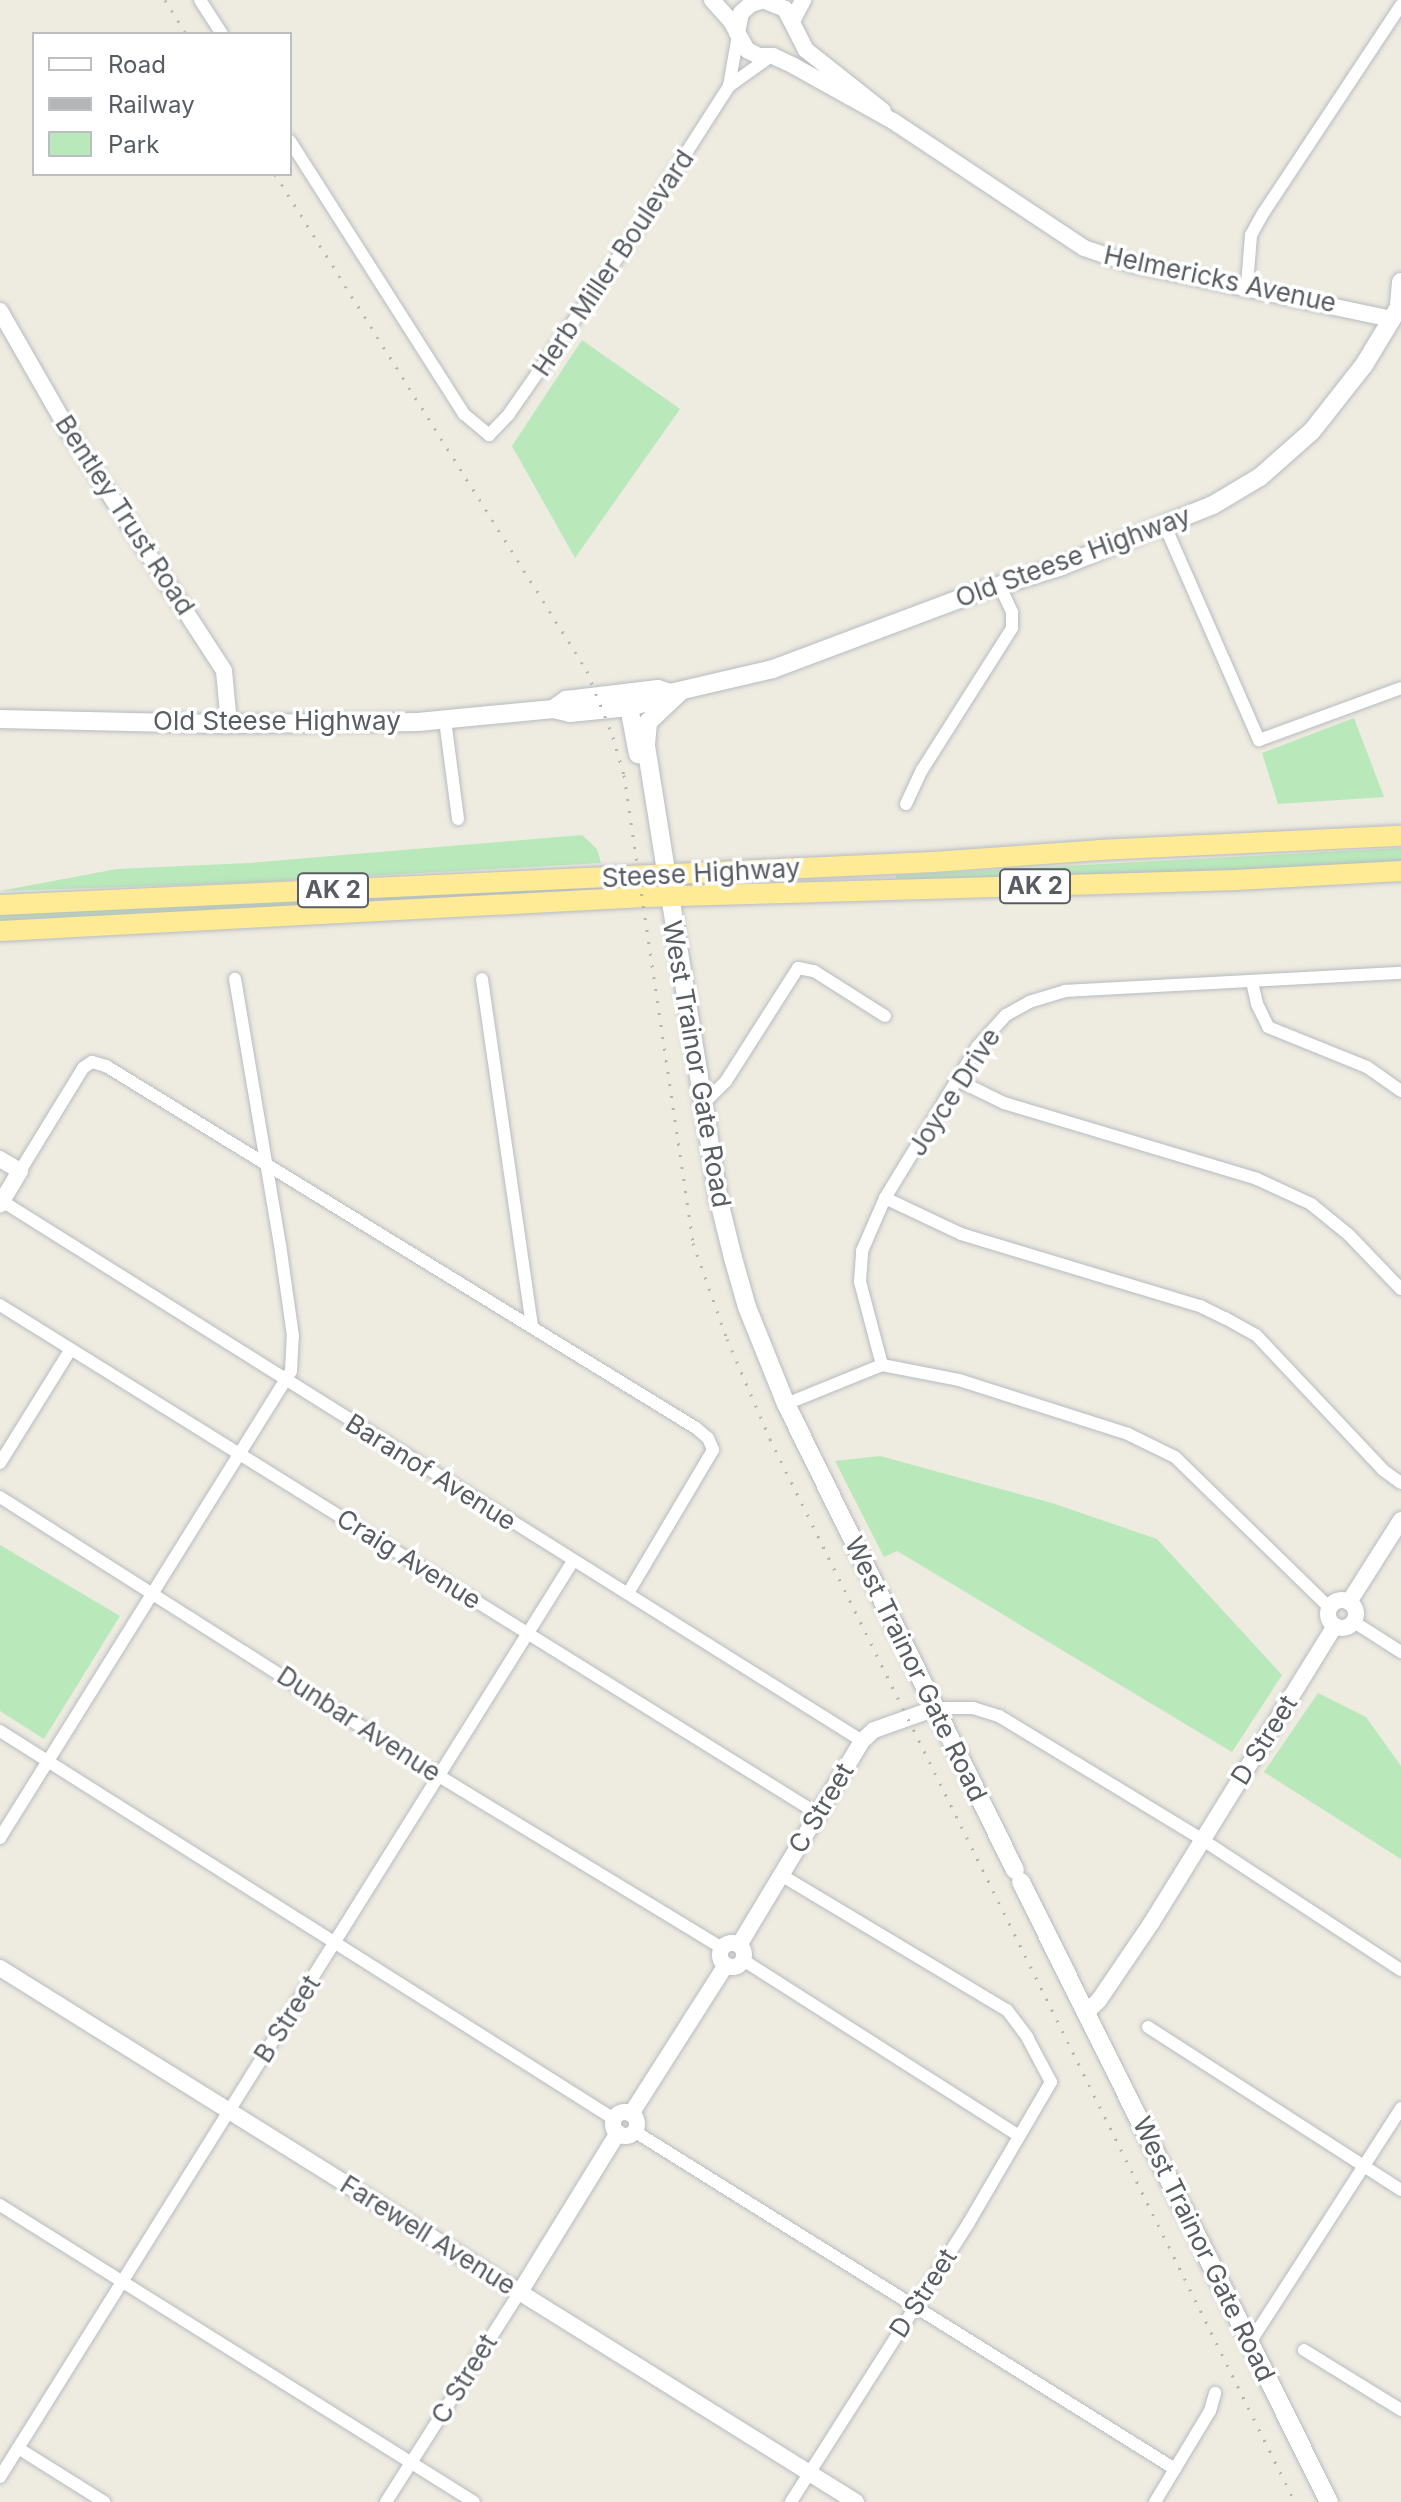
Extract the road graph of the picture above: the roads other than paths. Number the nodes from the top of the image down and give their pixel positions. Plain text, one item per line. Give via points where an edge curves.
1 (200, 0) edge
2 (712, 0) edge
3 (765, 0) edge
4 (803, 0) edge
5 (1401, 5) edge
6 (792, 22) junction
7 (221, 32) edge
8 (737, 34) junction
9 (772, 56) junction
10 (729, 86) junction
11 (893, 121) junction
12 (292, 144) edge
13 (1401, 282) edge
14 (1247, 285) junction
15 (0, 311) edge
16 (1398, 312) edge
17 (1165, 526) junction
18 (1000, 586) junction
19 (1401, 688) edge
20 (669, 691) junction
21 (629, 707) junction
22 (553, 709) junction
23 (0, 719) edge
24 (445, 720) junction
25 (229, 724) junction
26 (651, 785) junction
27 (906, 804) dead end
28 (458, 819) dead end
29 (1401, 836) edge
30 (1401, 871) edge
31 (665, 875) junction
32 (669, 897) junction
33 (0, 905) edge
34 (0, 931) edge
35 (1401, 973) edge
36 (235, 979) dead end
37 (482, 979) dead end
38 (1252, 982) junction
39 (885, 1016) dead end
40 (957, 1080) junction
41 (1401, 1091) edge
42 (703, 1104) junction
43 (0, 1159) edge
44 (266, 1163) junction
45 (20, 1171) junction
46 (885, 1198) junction
47 (1, 1203) edge
48 (1401, 1289) edge
49 (0, 1305) edge
50 (532, 1326) junction
51 (71, 1349) junction
52 (882, 1365) junction
53 (286, 1381) junction
54 (786, 1404) junction
55 (241, 1454) junction
56 (0, 1463) edge
57 (1401, 1483) edge
58 (0, 1497) edge
59 (1401, 1520) edge
60 (573, 1561) junction
61 (628, 1593) junction
62 (151, 1594) junction
63 (1349, 1602) junction
64 (1330, 1608) junction
65 (1354, 1622) junction
66 (1335, 1626) junction
67 (528, 1633) junction
68 (1401, 1652) edge
69 (936, 1708) junction
70 (0, 1731) edge
71 (862, 1741) junction
72 (49, 1761) junction
73 (439, 1776) junction
74 (818, 1814) junction
75 (0, 1838) edge
76 (1203, 1840) junction
77 (781, 1875) junction
78 (337, 1943) junction
79 (734, 1951) junction
80 (0, 1968) edge
81 (1401, 1970) edge
82 (1086, 2013) junction
83 (1148, 2027) dead end
84 (1401, 2108) edge
85 (229, 2111) junction
86 (624, 2124) junction
87 (1019, 2136) junction
88 (1364, 2167) junction
89 (1401, 2190) edge
90 (0, 2205) edge
91 (122, 2282) junction
92 (520, 2292) junction
93 (917, 2306) junction
94 (1251, 2341) junction
95 (1304, 2350) dead end
96 (1215, 2393) dead end
97 (1401, 2410) edge
98 (18, 2448) junction
99 (412, 2463) junction
100 (1175, 2469) junction
101 (810, 2472) junction
102 (0, 2477) edge
103 (104, 2502) edge
104 (386, 2502) edge
105 (474, 2502) edge
106 (791, 2502) edge
107 (856, 2502) edge
108 (1155, 2502) edge
109 (1329, 2502) edge

1 - 7 street
2 - 8 street, Helmericks Avenue
3 - 6 street, Helmericks Avenue via 779,4
3 - 8 street, Herb Miller Boulevard via 741,13
4 - 6 street, Herb Miller Boulevard
5 - 14 street via 1251,235
6 - 9 street, Herb Miller Boulevard via 789,43
6 - 11 street, Helmericks Avenue via 806,50
8 - 9 street, Helmericks Avenue via 753,54
8 - 10 street, Herb Miller Boulevard
9 - 10 street, Herb Miller Boulevard
9 - 11 street, Helmericks Avenue
10 - 12 street, Herb Miller Boulevard via 636,231 489,435 464,414
11 - 14 street, Helmericks Avenue via 1084,248 1131,264
13 - 16 main road, Old Steese Highway
14 - 16 street, Helmericks Avenue
15 - 25 street, Bentley Trust Road via 71,435 224,671
16 - 17 main road, Old Steese Highway via 1344,392 1288,454 1237,492
17 - 18 main road, Old Steese Highway
17 - 19 street via 1259,740
18 - 20 main road, Old Steese Highway via 804,659
18 - 27 street via 1012,612 1012,628
20 - 21 main road
20 - 22 main road, Old Steese Highway via 566,700
20 - 26 main road, West Trainor Gate Road via 646,730
21 - 22 main road, Old Steese Highway via 570,713
21 - 26 main road, West Trainor Gate Road via 642,771
22 - 24 main road, Old Steese Highway
23 - 25 main road, Old Steese Highway
24 - 25 main road, Old Steese Highway
24 - 28 street
26 - 31 main road, West Trainor Gate Road
29 - 31 highway, Steese Highway / AK 2
30 - 32 highway, Steese Highway / AK 2
31 - 32 main road, West Trainor Gate Road
31 - 33 highway, Steese Highway / AK 2
32 - 34 highway, Steese Highway / AK 2
32 - 42 main road, West Trainor Gate Road
35 - 38 street, Joyce Drive
36 - 44 street
37 - 50 street
38 - 40 street, Joyce Drive via 1065,991 1029,1002 993,1028
38 - 41 street via 1268,1027 1367,1067
39 - 42 street via 814,971 798,968 726,1081
40 - 46 street, Joyce Drive
40 - 48 street via 1004,1103 1257,1179 1311,1204
42 - 54 main road, West Trainor Gate Road via 733,1258
43 - 45 street
44 - 45 street via 92,1062 83,1068
44 - 50 street
44 - 53 street via 293,1336
45 - 47 street
46 - 52 street, Joyce Drive via 860,1268
46 - 57 street via 961,1234 1200,1306 1256,1335
47 - 53 street, Baranof Avenue
49 - 51 street, Craig Avenue
50 - 61 street via 696,1428 713,1450
51 - 55 street, Craig Avenue
51 - 56 street
52 - 54 street
52 - 64 street via 959,1380 1128,1434 1175,1457
53 - 55 street
53 - 60 street, Baranof Avenue
54 - 69 main road, West Trainor Gate Road
55 - 62 street
55 - 67 street, Craig Avenue
58 - 62 street, Dunbar Avenue
59 - 63 street
60 - 61 street, Baranof Avenue
60 - 67 street, B Street
61 - 71 street, Baranof Avenue
62 - 72 street
62 - 73 street, Dunbar Avenue
63 - 64 street
63 - 65 street via 1356,1612
64 - 66 street
65 - 66 street
65 - 68 street
66 - 76 street, D Street
67 - 73 street, B Street
67 - 74 street, Craig Avenue
69 - 71 street, C Street via 874,1730
69 - 76 street via 973,1708 999,1716
69 - 82 main road, West Trainor Gate Road
70 - 72 street
71 - 74 street, C Street
72 - 75 street
72 - 78 street
73 - 78 street, B Street
73 - 79 street, Dunbar Avenue
74 - 77 street, C Street
76 - 81 street
76 - 82 street, D Street
77 - 79 street, C Street
77 - 87 street, D Street via 1007,2010 1051,2082
78 - 85 street, B Street
78 - 86 street
79 - 86 street, C Street via 720,1957 726,1965
79 - 87 street, Dunbar Avenue
80 - 85 street, Farewell Avenue
82 - 94 main road, West Trainor Gate Road
83 - 88 street
84 - 88 street
85 - 91 street, B Street
85 - 92 street, Farewell Avenue
86 - 92 street, C Street
86 - 93 street
87 - 93 street, D Street
88 - 89 street
88 - 94 street
90 - 91 street
91 - 98 street, B Street
91 - 99 street
92 - 99 street, C Street
92 - 101 street, Farewell Avenue
93 - 100 street
93 - 101 street, D Street
94 - 109 main road, West Trainor Gate Road
95 - 97 street
96 - 100 street
98 - 102 street, B Street
98 - 103 street
99 - 104 street, C Street
99 - 105 street
100 - 108 street
101 - 106 street, D Street
101 - 107 street, Farewell Avenue

